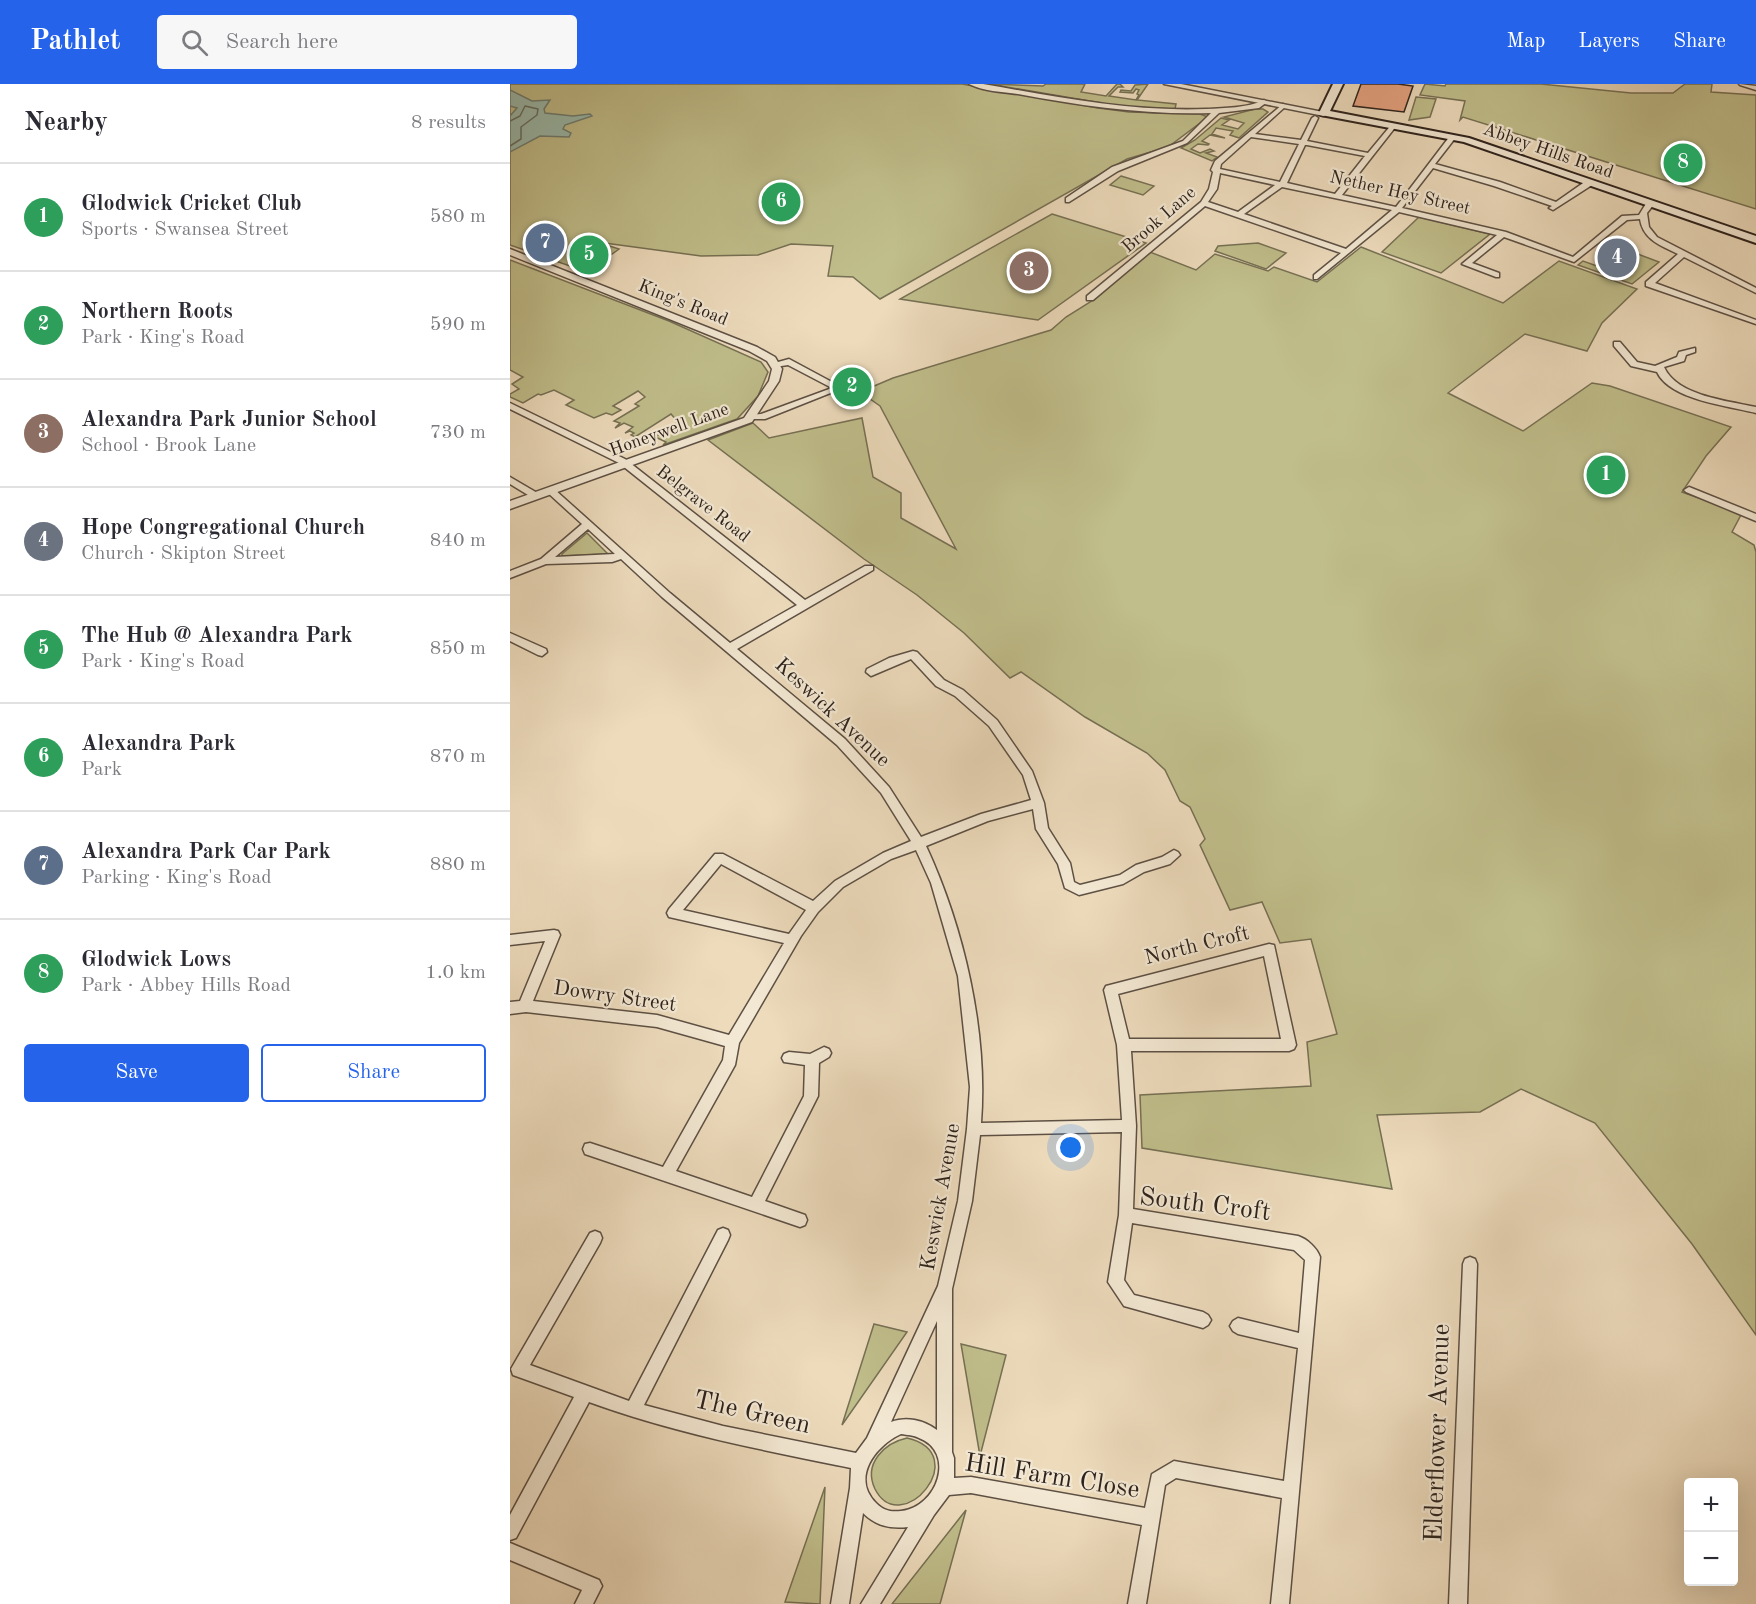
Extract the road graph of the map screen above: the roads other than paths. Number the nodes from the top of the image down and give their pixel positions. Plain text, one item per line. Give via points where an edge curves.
1 (972, 84) edge
2 (1173, 84) edge
3 (1338, 84) edge
4 (1742, 84) edge
5 (1756, 88) edge
6 (1264, 102) junction
7 (1283, 106) junction
8 (1324, 109) junction
9 (1217, 111) junction
10 (1394, 125) junction
11 (1249, 135) junction
12 (1452, 136) junction
13 (1303, 142) junction
14 (1369, 155) junction
15 (1431, 165) junction
16 (1215, 170) junction
17 (1589, 183) junction
18 (1282, 184) junction
19 (1337, 196) junction
20 (1069, 201) dead end
21 (1204, 203) junction
22 (1650, 204) junction
23 (1557, 205) junction
24 (1398, 209) junction
25 (1549, 211) dead end
26 (1240, 214) junction
27 (1643, 217) junction
28 (1503, 234) junction
29 (1756, 240) edge
30 (510, 252) edge
31 (1347, 252) junction
32 (1682, 255) junction
33 (1496, 275) dead end
34 (1317, 277) dead end
35 (1756, 291) edge
36 (1090, 298) dead end
37 (1754, 322) dead end
38 (1617, 344) dead end
39 (1692, 350) dead end
40 (776, 364) junction
41 (1659, 368) junction
42 (839, 388) joint
43 (510, 406) edge
44 (1756, 409) edge
45 (752, 417) junction
46 (622, 461) junction
47 (510, 480) edge
48 (1689, 490) dead end
49 (551, 491) junction
50 (536, 496) junction
51 (510, 505) edge
52 (1756, 518) edge
53 (588, 524) junction
54 (623, 555) junction
55 (545, 561) junction
56 (869, 568) dead end
57 (510, 575) edge
58 (804, 605) junction
59 (510, 637) edge
60 (730, 648) junction
61 (542, 652) dead end
62 (871, 672) dead end
63 (1038, 803) junction
64 (919, 844) junction
65 (1174, 855) dead end
66 (814, 908) junction
67 (510, 940) edge
68 (793, 940) junction
69 (526, 1006) junction
70 (510, 1008) edge
71 (732, 1042) junction
72 (1124, 1045) junction
73 (789, 1058) dead end
74 (1129, 1126) junction
75 (974, 1129) junction
76 (590, 1149) dead end
77 (666, 1175) junction
78 (754, 1204) junction
79 (1126, 1215) junction
80 (800, 1220) dead end
81 (723, 1234) dead end
82 (595, 1238) dead end
83 (1470, 1264) dead end
84 (945, 1287) junction
85 (1203, 1320) dead end
86 (1238, 1326) dead end
87 (1306, 1342) junction
88 (585, 1393) junction
89 (633, 1410) junction
90 (875, 1438) junction
91 (945, 1450) junction
92 (860, 1462) junction
93 (859, 1487) junction
94 (944, 1487) junction
95 (1291, 1491) junction
96 (930, 1508) junction
97 (1151, 1518) junction
98 (510, 1532) edge
99 (510, 1551) edge
100 (584, 1604) edge
101 (840, 1604) edge
102 (870, 1604) edge
103 (1137, 1604) edge
104 (1280, 1604) edge
105 (1458, 1604) edge

1 - 9 street via 1128,109
2 - 6 street
3 - 8 main road
4 - 5 street
6 - 7 street
6 - 9 street
7 - 8 street
7 - 11 street, Brook Lane
8 - 10 main road, Abbey Hills Road
8 - 13 street
9 - 20 street via 1185,142 1115,170
10 - 12 main road, Abbey Hills Road
10 - 14 street
11 - 13 street
11 - 16 street, Brook Lane
12 - 15 street
12 - 17 main road, Abbey Hills Road
13 - 14 street
13 - 18 street
14 - 19 street
15 - 23 street
15 - 24 street
16 - 18 street, Nether Hey Street
16 - 21 street, Brook Lane via 1213,189
17 - 22 main road, Abbey Hills Road
17 - 23 street
18 - 19 street, Nether Hey Street
18 - 26 street
19 - 24 street, Nether Hey Street
21 - 26 street
21 - 36 street, Brook Lane
22 - 27 street
22 - 29 main road, Abbey Hills Road
23 - 25 street
24 - 28 street, Nether Hey Street
24 - 31 street
26 - 31 street
27 - 28 street, Nether Hey Street via 1626,218 1574,260
27 - 32 street via 1654,239
28 - 33 street via 1466,264
30 - 40 street, King's Road via 753,349
31 - 34 street
32 - 35 street
32 - 37 street via 1649,284
38 - 41 street via 1634,364
39 - 41 street
40 - 42 street, King's Road via 789,362
40 - 45 street via 777,376
41 - 44 street via 1660,375 1671,385 1707,399
42 - 45 street, Honeywell Lane via 762,417
43 - 46 street, Belgrave Road
45 - 46 street, Honeywell Lane
46 - 49 street, Honeywell Lane
46 - 58 street, Belgrave Road
47 - 50 street
48 - 52 street
49 - 50 street, Honeywell Lane
49 - 53 street, Keswick Avenue
50 - 51 street, Honeywell Lane
53 - 54 street, Keswick Avenue
53 - 55 street
54 - 55 street via 612,560
54 - 60 street, Keswick Avenue
55 - 57 street
56 - 58 street
58 - 60 street
59 - 61 street
60 - 64 street, Keswick Avenue via 817,720 863,765 885,790
62 - 63 street via 913,655 940,683 959,693 993,723 1028,774
63 - 64 street via 985,817
63 - 65 street via 1042,829 1064,863 1069,885 1079,890 1123,879
64 - 66 street via 874,862 839,884
64 - 75 street, Keswick Avenue via 937,883 964,976 977,1087
66 - 68 street
66 - 68 street via 719,857 673,913
67 - 69 street, Dowry Street via 554,935
68 - 71 street
69 - 70 street, Dowry Street
69 - 71 street, Dowry Street via 657,1021
71 - 77 street via 730,1061
72 - 72 street, North Croft via 1289,1045 1269,950 1111,990
72 - 74 street, North Croft
73 - 78 street via 818,1056 811,1096
74 - 75 street
74 - 79 street, North Croft
75 - 84 street, Keswick Avenue via 965,1202
76 - 77 street
77 - 78 street
78 - 80 street
79 - 85 street, South Croft via 1116,1282 1129,1301
79 - 87 street, South Croft via 1298,1243 1313,1257
81 - 89 street
82 - 88 street, The Green via 519,1369
83 - 105 street, Elderflower Avenue
84 - 90 street
84 - 91 street
86 - 87 street
87 - 95 street, South Croft
88 - 89 street, The Green
88 - 98 street
89 - 92 street, The Green via 723,1434
90 - 91 street via 887,1430 914,1426 927,1430
90 - 92 street
91 - 94 street via 948,1475
92 - 93 street
93 - 96 street via 874,1513 887,1519 902,1521
93 - 101 street
94 - 96 street
94 - 97 street, Hill Farm Close via 971,1485
95 - 97 street via 1174,1469 1158,1480
95 - 104 street, South Croft
96 - 102 street
97 - 103 street
99 - 100 street via 593,1586

